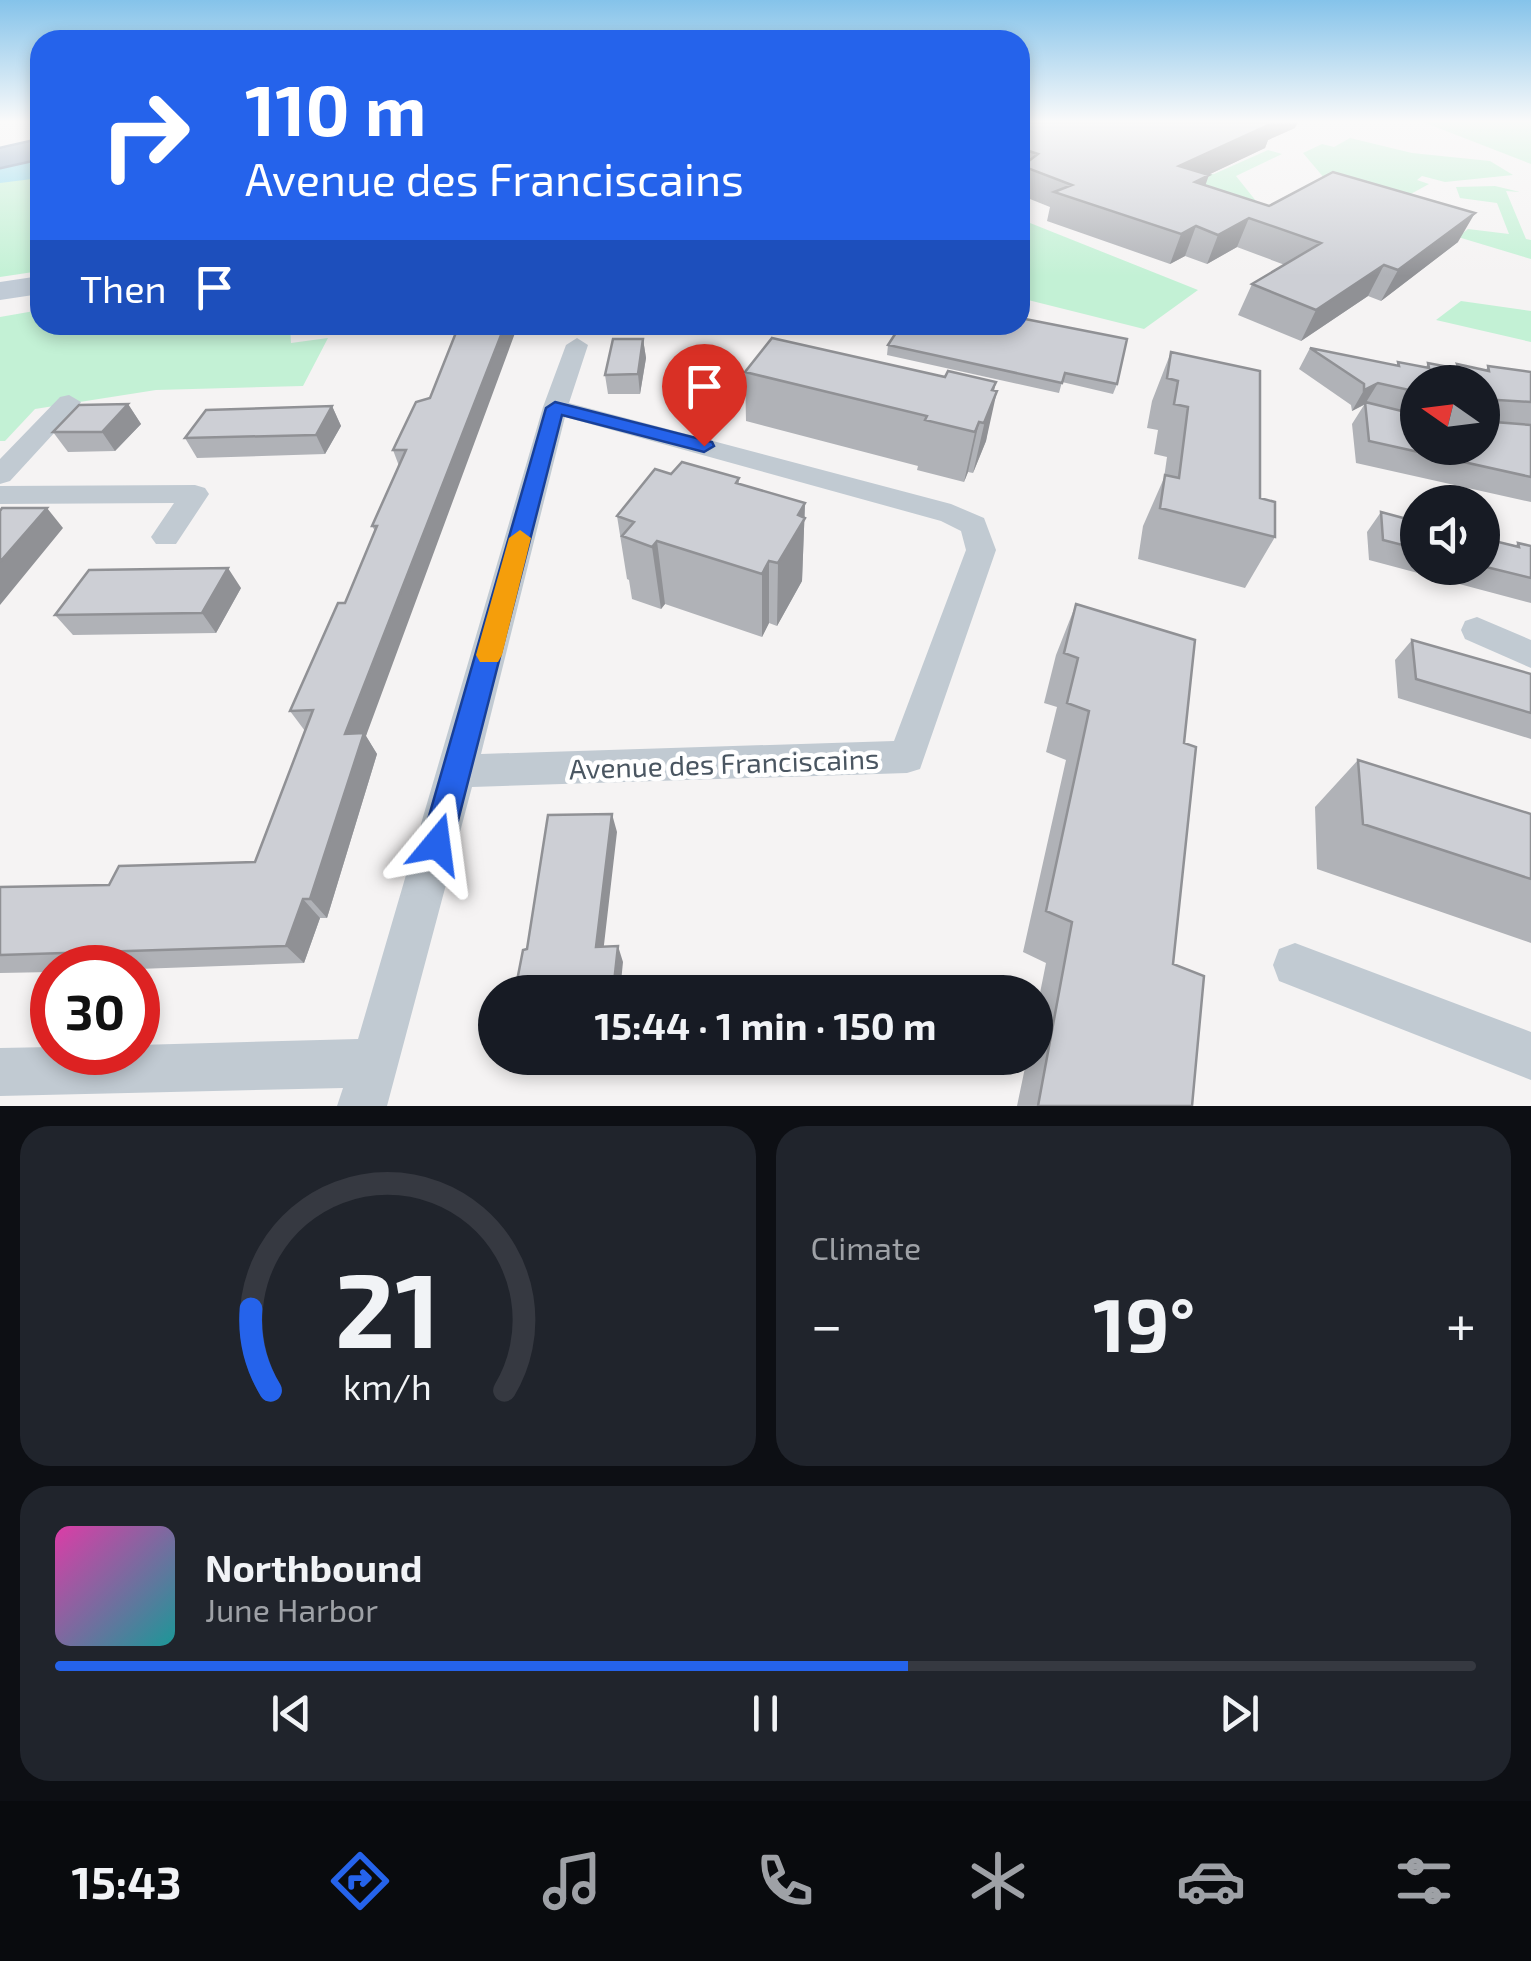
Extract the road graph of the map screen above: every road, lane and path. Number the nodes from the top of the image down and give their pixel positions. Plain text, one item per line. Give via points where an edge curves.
1 (30, 286) edge
2 (0, 291) edge
3 (30, 304) edge
4 (0, 308) edge
5 (578, 345) dead end
6 (68, 402) dead end
7 (555, 408) junction
8 (0, 475) edge
9 (0, 495) edge
10 (166, 536) dead end
11 (1477, 630) dead end
12 (1531, 655) edge
13 (458, 771) junction
14 (1295, 965) dead end
15 (1531, 1056) edge
16 (0, 1072) edge
17 (368, 1085) edge

1 - 2 main road
3 - 4 main road
5 - 7 street
6 - 8 street
7 - 13 street
7 - 13 street, Avenue des Franciscains via 951,514 974,525 981,550 908,758
9 - 10 street via 194,494
11 - 12 street
13 - 17 street
14 - 15 street
16 - 17 street

